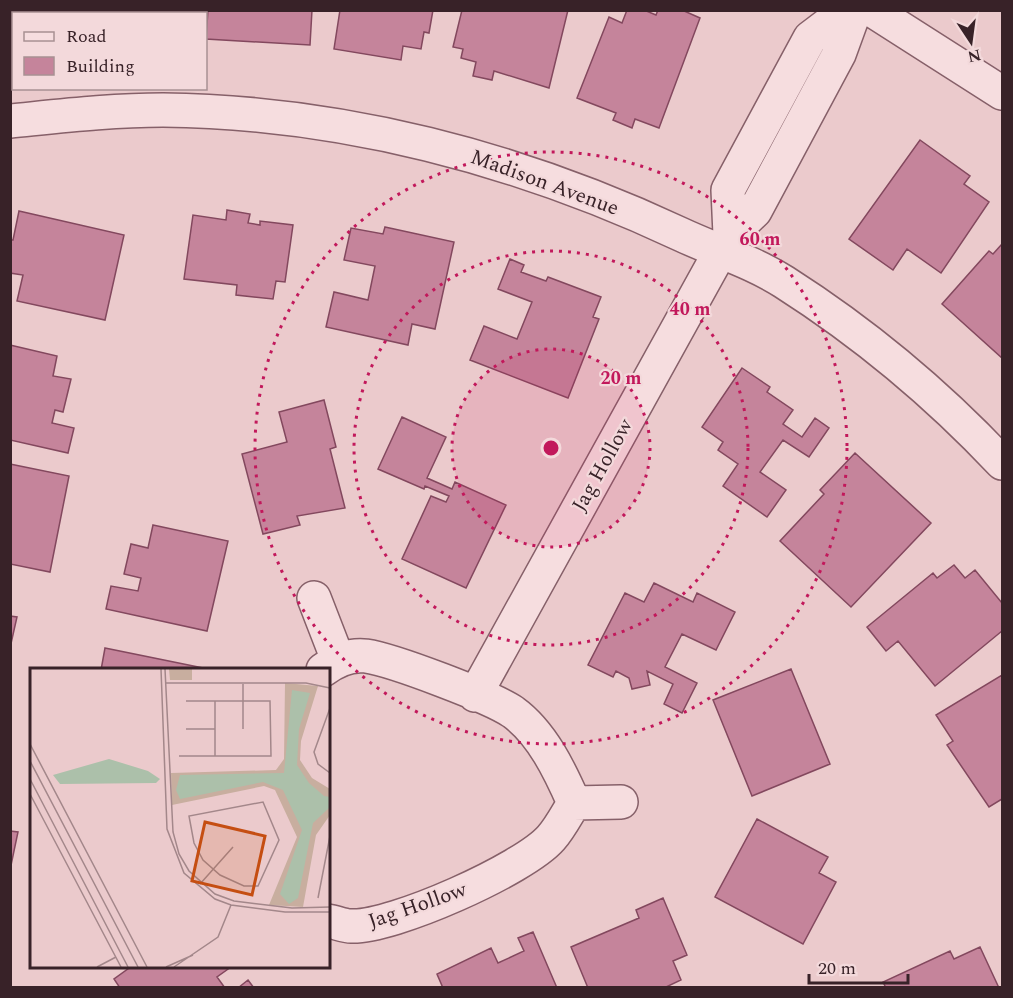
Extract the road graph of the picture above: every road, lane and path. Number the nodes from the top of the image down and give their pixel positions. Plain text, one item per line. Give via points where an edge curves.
1 (847, 10) edge
2 (855, 10) edge
3 (873, 10) edge
4 (1002, 93) edge
5 (10, 121) edge
6 (725, 244) junction
7 (1002, 463) edge
8 (314, 598) dead end
9 (330, 665) edge
10 (475, 695) junction
11 (621, 802) dead end
12 (574, 803) junction
13 (330, 921) edge

1 - 6 street via 810,38 728,190
2 - 6 street, Jag Hollow via 839,54 755,211
3 - 4 street
5 - 6 street, Madison Avenue via 160,110 208,111 353,127 449,148
6 - 7 street, Madison Avenue via 837,319 906,372
6 - 10 street, Jag Hollow
8 - 9 street
9 - 10 street via 364,656
10 - 12 street via 513,712 540,741 556,761
11 - 12 street
12 - 13 street, Jag Hollow via 551,838 526,859 493,877 384,921 351,926

